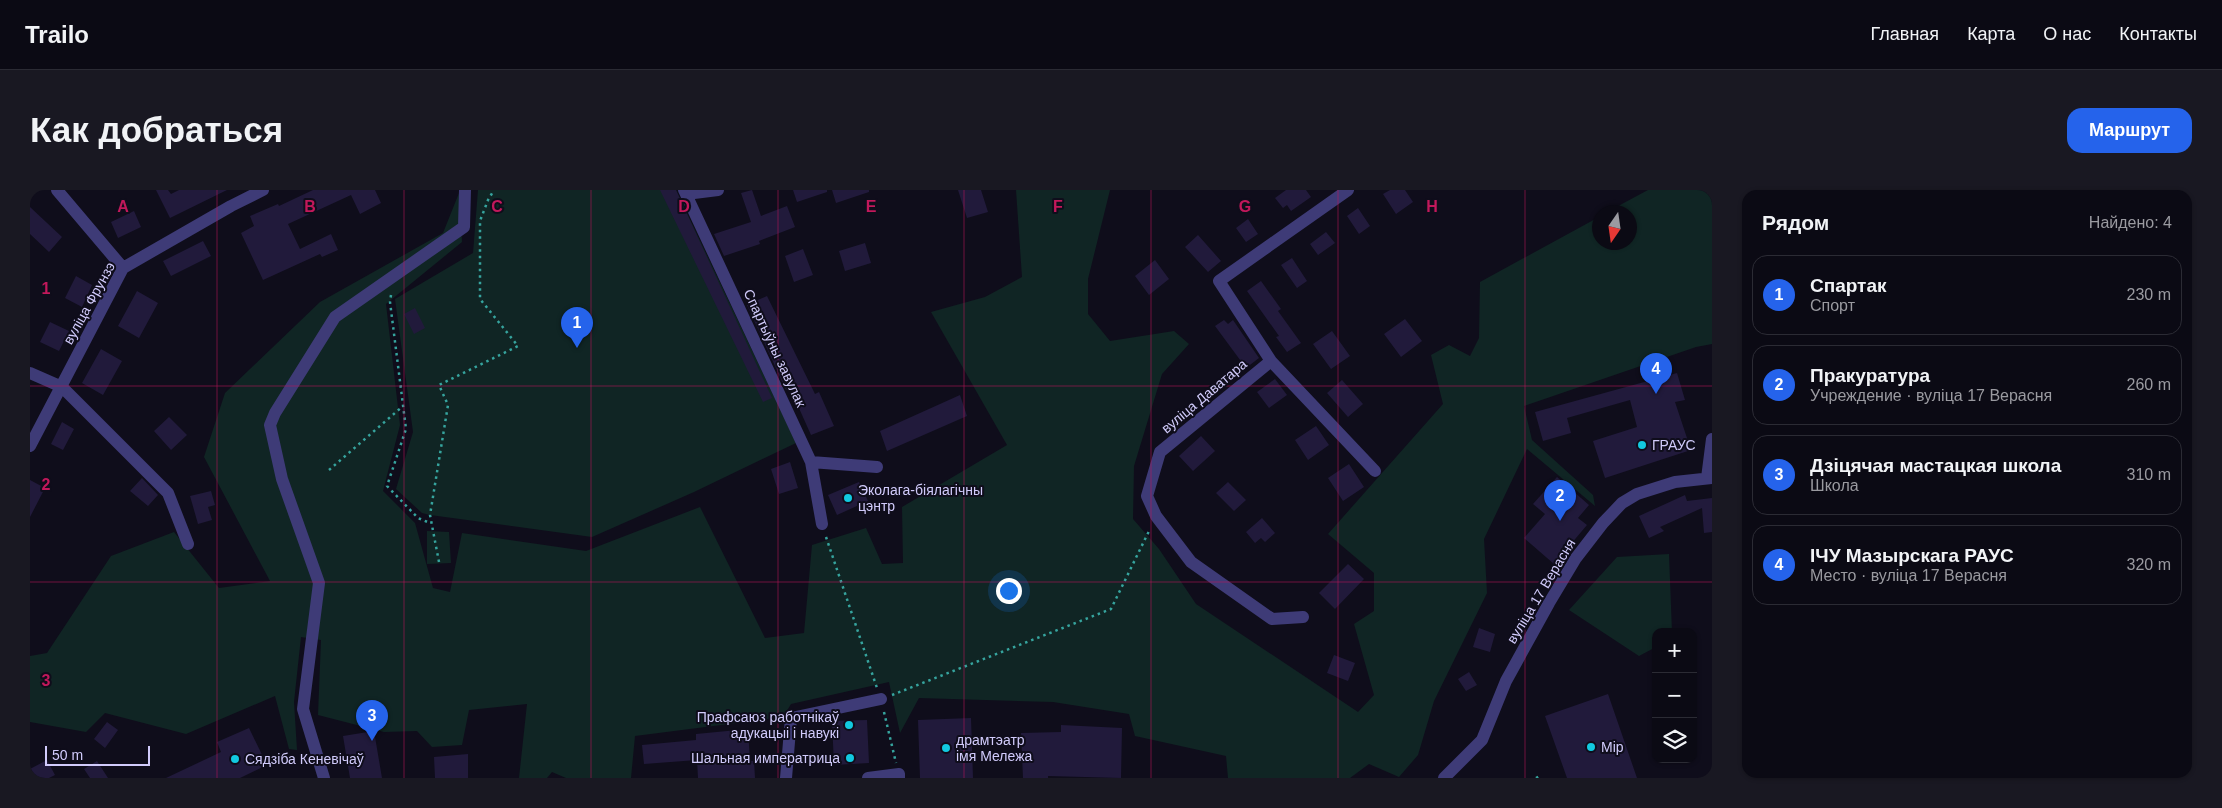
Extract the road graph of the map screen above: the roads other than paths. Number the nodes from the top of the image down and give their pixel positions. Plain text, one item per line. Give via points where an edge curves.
1 (57, 190) edge
2 (262, 190) edge
3 (465, 190) edge
4 (718, 190) edge
5 (1348, 190) edge
6 (685, 192) edge
7 (123, 268) junction
8 (1271, 361) junction
9 (30, 372) edge
10 (62, 388) junction
11 (1712, 438) edge
12 (30, 446) edge
13 (812, 462) junction
14 (877, 467) dead end
15 (1374, 471) dead end
16 (1710, 478) edge
17 (822, 524) road end
18 (188, 544) dead end
19 (1303, 617) dead end
20 (881, 699) road end
21 (899, 776) edge
22 (324, 778) edge
23 (786, 778) edge
24 (868, 778) edge
25 (1444, 778) edge

1 - 7 street
2 - 7 street, вуліца Фрунзэ
3 - 22 street via 464,227 335,317 270,425 282,479 319,584 303,709
4 - 6 street
5 - 8 street via 1219,281
6 - 13 street, Спартыўны завулак
7 - 10 street, вуліца Фрунзэ
8 - 15 street
8 - 19 street, вуліца Даватара via 1160,452 1147,496 1156,516 1191,562 1272,619
9 - 10 street
10 - 12 street, вуліца Фрунзэ
10 - 18 street via 168,493
11 - 16 street
13 - 14 street
13 - 17 street, Спартыўны завулак
16 - 25 street, вуліца 17 Верасня via 1675,482 1637,494 1622,503 1603,523 1576,558 1544,612 1506,681 1482,740
20 - 23 street via 792,718
21 - 24 street

